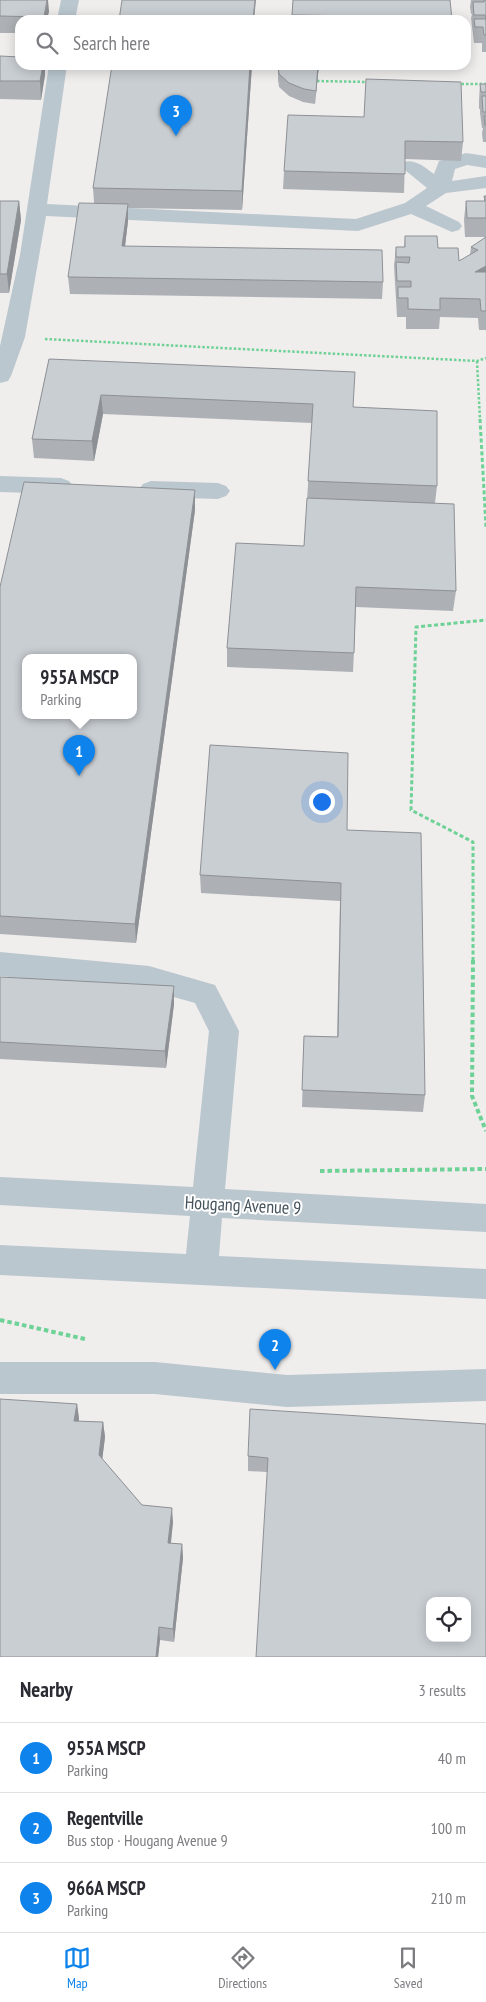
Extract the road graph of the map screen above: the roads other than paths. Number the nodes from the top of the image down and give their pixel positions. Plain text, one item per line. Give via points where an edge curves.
1 (70, 0) edge
2 (67, 15) edge
3 (57, 70) edge
4 (486, 162) edge
5 (410, 166) dead end
6 (486, 182) edge
7 (440, 188) junction
8 (412, 207) junction
9 (37, 210) junction
10 (452, 226) dead end
11 (0, 376) edge
12 (0, 484) edge
13 (79, 486) edge
14 (129, 488) edge
15 (218, 491) dead end
16 (0, 964) edge
17 (0, 1191) edge
18 (206, 1203) junction
19 (486, 1218) edge
20 (0, 1260) edge
21 (201, 1270) junction
22 (486, 1284) edge
23 (0, 1378) edge
24 (486, 1385) edge

1 - 2 street
3 - 9 street
4 - 7 street via 466,159 446,165
5 - 7 street
6 - 7 street
7 - 8 street
8 - 9 street via 358,225
8 - 10 street
9 - 11 street via 14,337
12 - 13 street
14 - 15 street
16 - 18 street via 149,978 205,994 224,1031
17 - 18 street, Hougang Avenue 9
18 - 19 street, Hougang Avenue 9
18 - 21 street
20 - 21 street
21 - 22 street
23 - 24 street via 155,1378 287,1403

